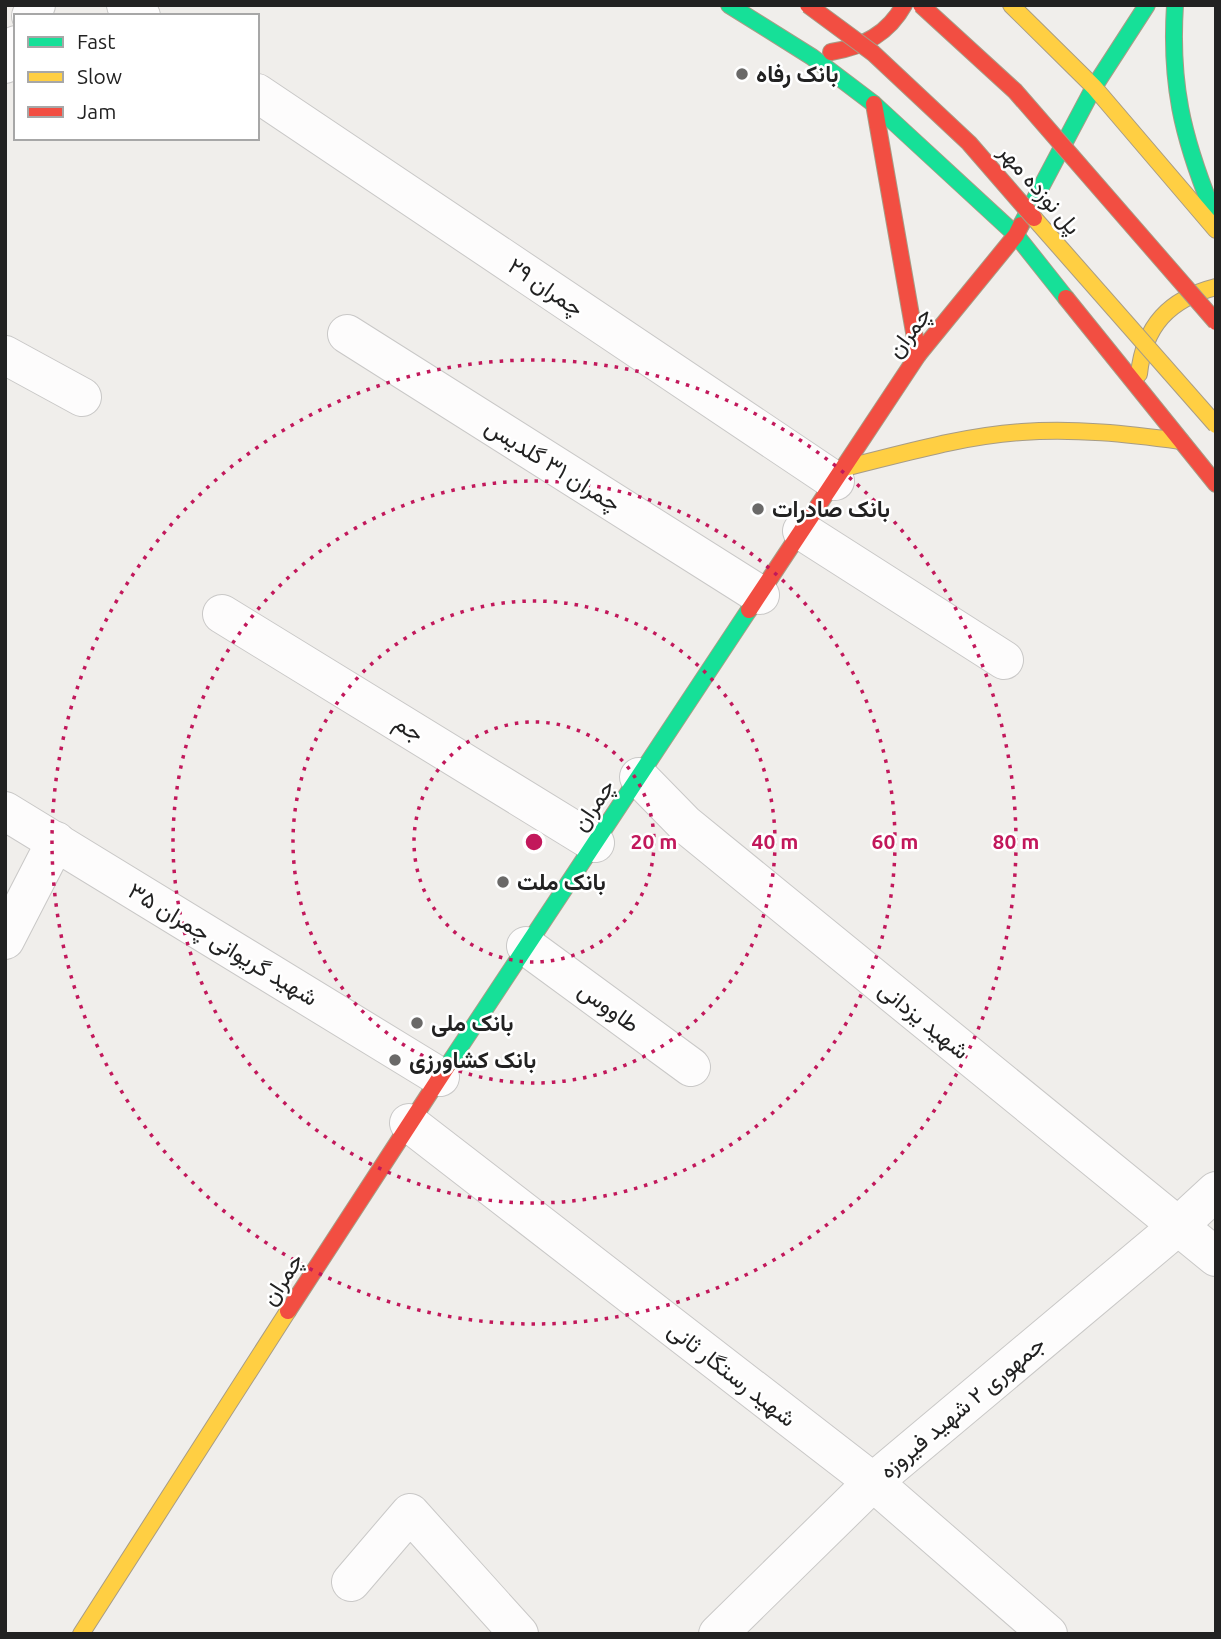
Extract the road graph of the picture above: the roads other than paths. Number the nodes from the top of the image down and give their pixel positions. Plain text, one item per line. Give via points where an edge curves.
1 (729, 5) edge
2 (808, 5) edge
3 (904, 5) edge
4 (921, 5) edge
5 (1011, 5) edge
6 (1147, 5) edge
7 (1175, 5) edge
8 (14, 48) edge
9 (812, 57) junction
10 (5, 64) edge
11 (1094, 87) junction
12 (259, 94) edge
13 (874, 104) junction
14 (1216, 218) edge
15 (1216, 230) edge
16 (1016, 235) junction
17 (1216, 287) edge
18 (1216, 322) edge
19 (347, 334) dead end
20 (5, 355) edge
21 (918, 355) junction
22 (1139, 391) junction
23 (82, 397) dead end
24 (1216, 425) edge
25 (1181, 442) junction
26 (839, 474) junction
27 (1216, 484) edge
28 (802, 531) junction
29 (760, 595) junction
30 (222, 614) dead end
31 (1004, 660) dead end
32 (639, 777) junction
33 (5, 810) edge
34 (56, 841) junction
35 (595, 843) junction
36 (5, 940) edge
37 (526, 946) junction
38 (691, 1068) dead end
39 (440, 1077) junction
40 (409, 1123) junction
41 (1216, 1191) edge
42 (1177, 1227) junction
43 (1216, 1257) edge
44 (873, 1482) junction
45 (351, 1582) dead end
46 (81, 1634) edge
47 (519, 1634) edge
48 (718, 1634) edge
49 (1048, 1634) edge

1 - 9 main road
2 - 24 main road, پل نوزده مهر, bridge via 873,53 969,142
3 - 9 main road via 879,36 854,49
4 - 18 main road, پل نوزده مهر, bridge via 1015,91
5 - 11 main road
6 - 11 main road, چمران
7 - 14 main road via 1171,46 1175,97 1192,162
8 - 10 street
9 - 13 main road
11 - 15 main road
11 - 16 main road, چمران
12 - 26 street, چمران ۲۹
13 - 16 main road
13 - 21 main road
16 - 21 main road, چمران
16 - 22 main road
17 - 22 main road via 1199,290 1171,306 1151,330 1139,359
19 - 29 street, چمران ۳۱ گلدیس
20 - 23 street
21 - 26 main road, چمران
22 - 25 main road
25 - 26 main road via 1078,432 1019,432 962,441
25 - 27 main road
26 - 28 main road, چمران
28 - 29 main road, چمران
28 - 31 street
29 - 32 main road, چمران
30 - 35 street, جم
32 - 35 main road, چمران
32 - 42 street, شهید یزدانی via 685,824
33 - 34 street, شهید گریوانی چمران ۳۵
34 - 36 street
34 - 39 street, شهید گریوانی چمران ۳۵
35 - 37 main road, چمران
37 - 38 street, طاووس
37 - 39 main road, چمران
39 - 40 main road, چمران
40 - 44 street, شهید رستگار ثانی
40 - 46 main road, چمران
41 - 42 street, جمهوری ۲ شهید فیروزه
42 - 43 street, شهید یزدانی
42 - 44 street, جمهوری ۲ شهید فیروزه
44 - 48 street, جمهوری ۲ شهید فیروزه
44 - 49 street, شهید رستگار ثانی
45 - 47 street via 410,1513

